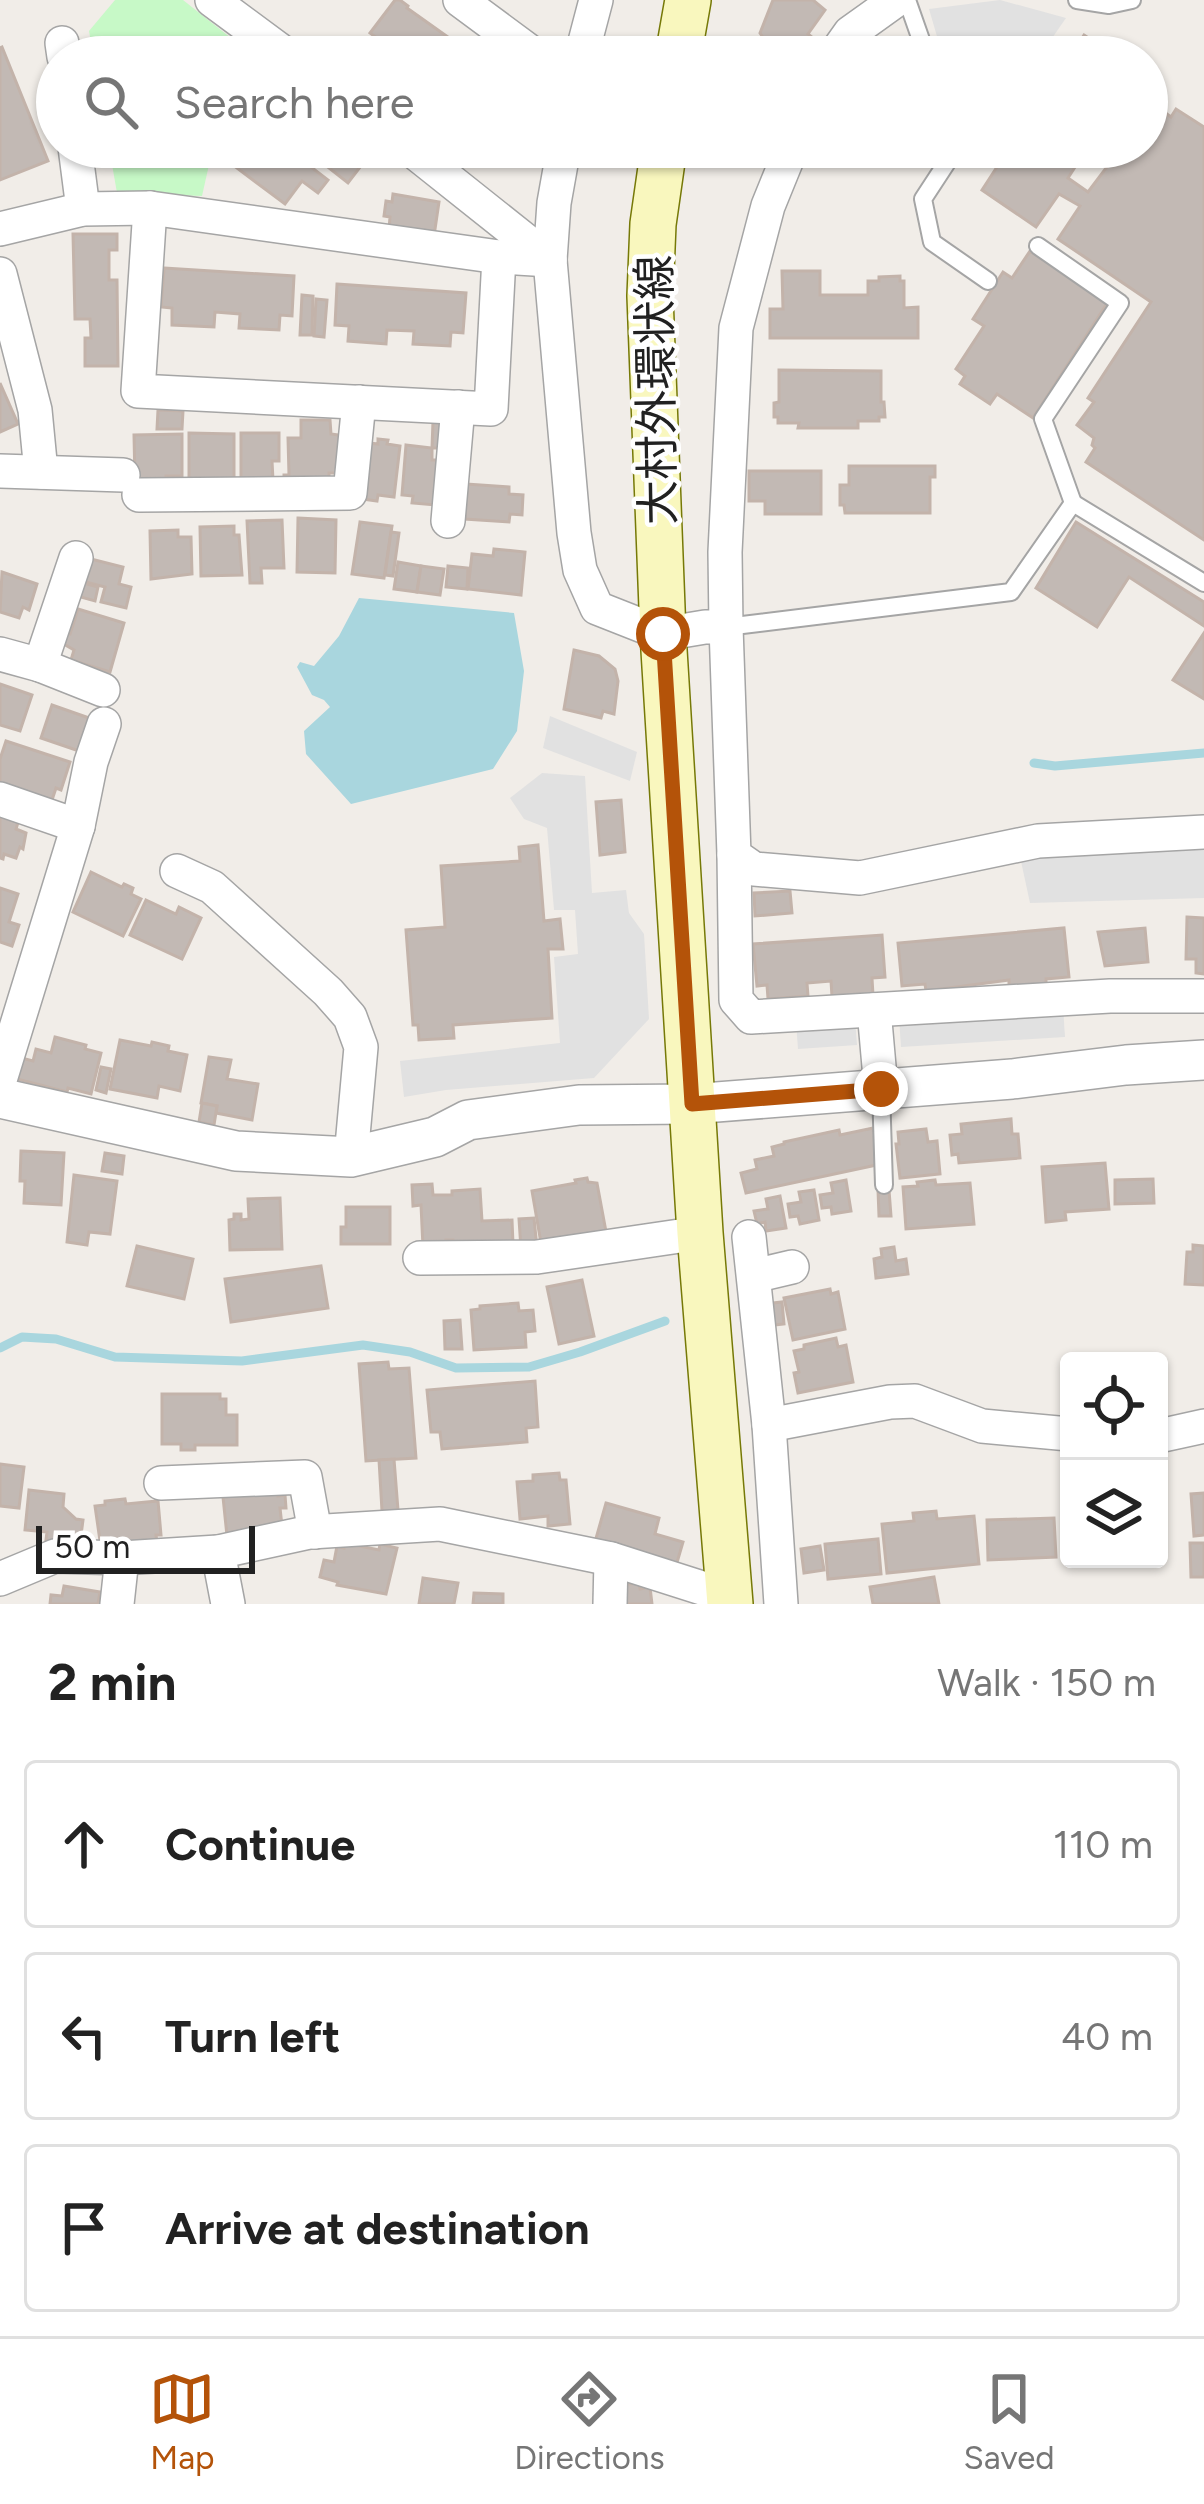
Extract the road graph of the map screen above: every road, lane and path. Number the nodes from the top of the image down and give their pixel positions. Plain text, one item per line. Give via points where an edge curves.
1 (212, 0) edge
2 (460, 0) edge
3 (596, 0) edge
4 (688, 0) edge
5 (896, 0) edge
6 (908, 0) edge
7 (1077, 0) edge
8 (1132, 0) edge
9 (261, 36) edge
10 (509, 36) edge
11 (587, 36) edge
12 (682, 36) edge
13 (848, 36) edge
14 (920, 36) edge
15 (78, 168) edge
16 (434, 168) edge
17 (561, 168) edge
18 (661, 168) edge
19 (783, 168) edge
20 (943, 168) edge
21 (150, 208) junction
22 (83, 209) junction
23 (0, 229) edge
24 (1038, 246) dead end
25 (499, 257) junction
26 (550, 260) junction
27 (0, 274) edge
28 (988, 281) dead end
29 (1, 283) edge
30 (359, 402) junction
31 (458, 407) junction
32 (0, 471) edge
33 (40, 472) junction
34 (1072, 502) junction
35 (448, 521) dead end
36 (76, 558) dead end
37 (1204, 583) edge
38 (726, 627) junction
39 (663, 634) junction
40 (0, 654) edge
41 (40, 665) junction
42 (103, 690) dead end
43 (104, 724) dead end
44 (0, 799) edge
45 (78, 826) junction
46 (1204, 832) edge
47 (734, 855) junction
48 (177, 871) dead end
49 (1204, 996) edge
50 (874, 1010) junction
51 (1204, 1060) edge
52 (0, 1081) edge
53 (881, 1089) junction
54 (0, 1098) edge
55 (692, 1104) junction
56 (351, 1157) junction
57 (884, 1184) dead end
58 (700, 1233) junction
59 (749, 1237) dead end
60 (421, 1258) dead end
61 (792, 1268) dead end
62 (754, 1276) junction
63 (769, 1425) junction
64 (1204, 1426) edge
65 (1060, 1433) edge
66 (1168, 1434) edge
67 (161, 1483) dead end
68 (315, 1532) junction
69 (218, 1552) junction
70 (122, 1558) junction
71 (611, 1559) junction
72 (0, 1579) edge
73 (730, 1600) edge
74 (117, 1604) edge
75 (228, 1604) edge
76 (610, 1604) edge
77 (782, 1604) edge

1 - 9 street
2 - 10 street
3 - 11 street
4 - 12 main road
5 - 13 street
6 - 14 lane
7 - 8 lane
15 - 22 street
16 - 26 street
17 - 26 street
18 - 39 main road, 大村外環状線 via 650,296
19 - 38 street via 736,328
20 - 28 lane via 923,199 932,242
21 - 22 street
21 - 25 street
21 - 30 street via 138,391
22 - 23 street
24 - 34 lane via 1120,303 1043,419
25 - 26 street
25 - 31 street via 491,409
26 - 39 street via 580,570 597,608
27 - 29 street
29 - 33 street via 35,410
30 - 31 street
30 - 33 street via 350,493 131,485
31 - 35 street
32 - 33 street
34 - 37 lane
34 - 38 lane via 1011,592
36 - 41 street
38 - 39 street
38 - 47 street
39 - 55 main road, 大村外環状線
40 - 41 street
41 - 42 street
43 - 45 street
44 - 45 street
45 - 52 street
46 - 47 street via 1038,841 860,878 754,869
47 - 50 street via 736,1000 751,1017
48 - 56 street via 212,887 350,1017 361,1047
49 - 50 street
50 - 53 street
51 - 53 street
53 - 55 street
53 - 57 lane
54 - 56 street via 236,1151
55 - 56 street via 579,1106 468,1120 435,1137
55 - 58 main road, 大村外環状線
58 - 60 street via 537,1257
58 - 73 main road, 大村外環状線
59 - 62 street
61 - 62 street
62 - 63 street
63 - 65 street via 915,1401 982,1426
63 - 77 street
64 - 66 street
67 - 68 street via 305,1477
68 - 69 street
68 - 71 street via 440,1524
69 - 70 street
69 - 75 street
70 - 72 street via 55,1556
70 - 74 street
71 - 73 street
71 - 76 street

